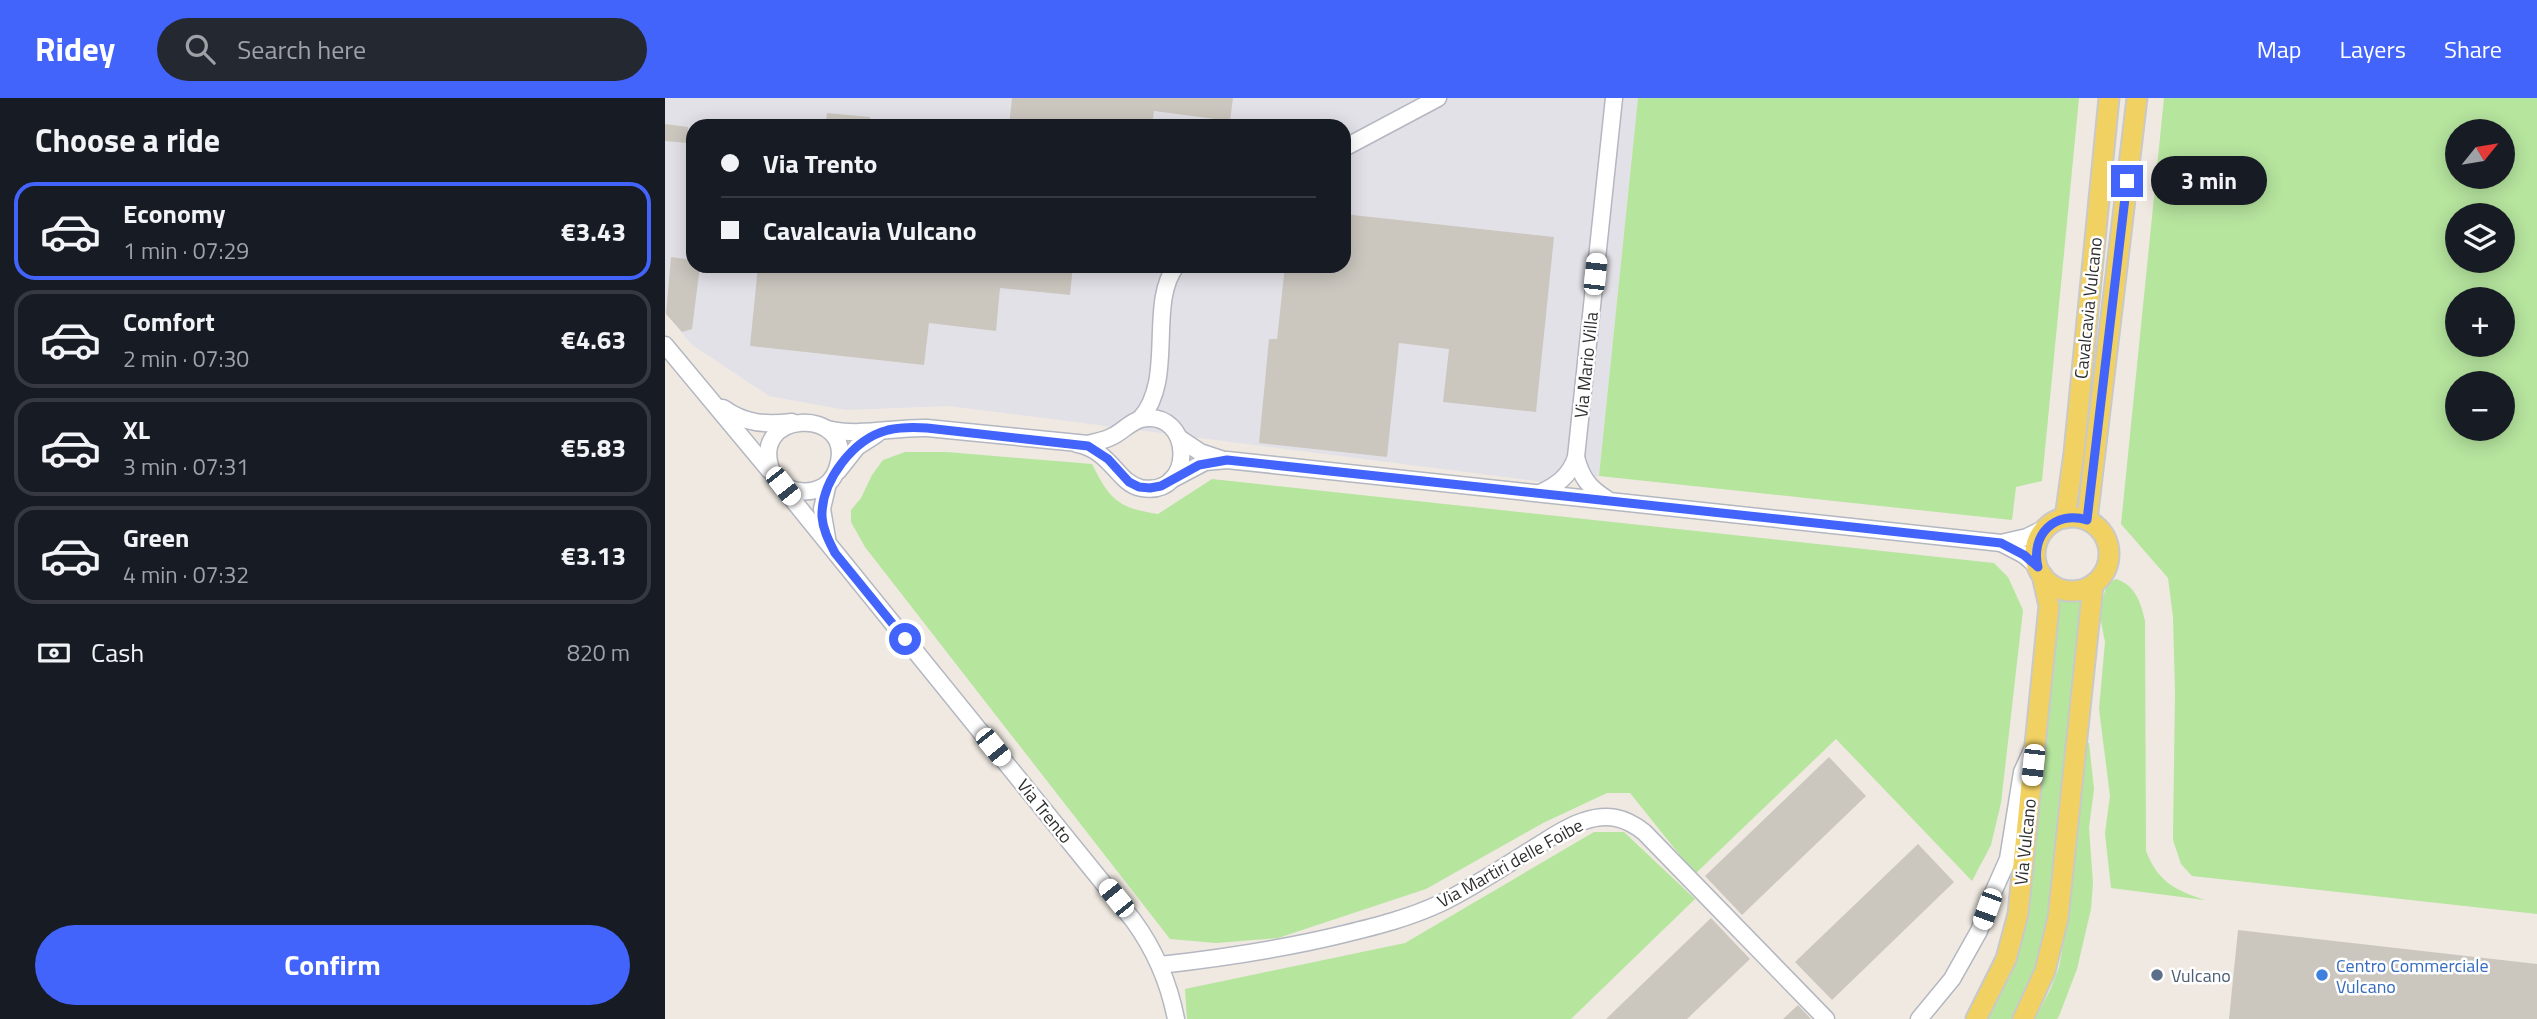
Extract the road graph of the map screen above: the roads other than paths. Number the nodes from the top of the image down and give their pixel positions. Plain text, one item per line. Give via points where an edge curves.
1 (1438, 98) edge
2 (2109, 99) edge
3 (1612, 100) edge
4 (2137, 100) edge
5 (1351, 144) edge
6 (1172, 273) edge
7 (665, 345) edge
8 (1156, 392) junction
9 (708, 397) junction
10 (1140, 419) junction
11 (794, 422) junction
12 (827, 429) junction
13 (886, 430) junction
14 (1121, 431) junction
15 (1176, 433) junction
16 (1077, 444) junction
17 (1576, 457) junction
18 (1227, 460) junction
19 (1117, 468) junction
20 (832, 478) junction
21 (1171, 480) junction
22 (779, 482) junction
23 (1540, 493) junction
24 (1610, 501) junction
25 (2087, 520) junction
26 (2057, 522) junction
27 (2001, 543) junction
28 (835, 553) junction
29 (2040, 571) junction
30 (2093, 585) junction
31 (2035, 741) junction
32 (1160, 965) junction
33 (1177, 1019) edge
34 (1826, 1019) edge
35 (1919, 1019) edge
36 (1976, 1019) edge
37 (2023, 1019) edge

1 - 5 street
2 - 26 main road, Cavalcavia Vulcano via 2074,453
3 - 17 street, Via Mario Villa
4 - 25 main road, Cavalcavia Vulcano
6 - 8 street via 1166,291
7 - 9 street, Via Trento
8 - 10 street
8 - 15 street
9 - 11 street, Via Trento via 750,422
9 - 22 street, Via Trento
10 - 14 street
10 - 15 street via 1163,422
11 - 12 street, Via Trento via 817,423
11 - 22 street, Via Trento via 775,435 770,445 770,468
12 - 13 street via 850,434
12 - 20 street, Via Trento via 839,450 840,462
13 - 16 street via 927,428
13 - 20 street via 857,447
14 - 16 street
14 - 19 street via 1113,453
15 - 18 street via 1200,452
15 - 21 street via 1182,460
16 - 19 street via 1099,452
17 - 23 street via 1569,474
17 - 24 street via 1587,484
18 - 21 street via 1205,463
18 - 23 street
19 - 21 street via 1139,487 1161,486
20 - 22 street via 818,490 806,492
20 - 28 street, Via Trento via 822,519
22 - 28 street, Via Trento
23 - 24 street
24 - 27 street
25 - 26 main road
25 - 30 main road via 2103,533 2109,552 2104,574
26 - 27 street via 2027,537
26 - 29 main road via 2042,533 2036,549
27 - 29 street via 2024,555
28 - 32 street, Via Trento via 1133,920
29 - 30 main road via 2052,585 2065,590
29 - 31 main road, Via Vulcano via 2049,606
30 - 37 main road via 2058,918 2045,971
31 - 35 street via 2022,772 2008,859 1979,931 1952,979
31 - 36 main road, Via Vulcano via 2013,938
32 - 33 street, Via Trento
32 - 34 street, Via Martiri delle Foibe via 1280,948 1393,922 1460,893 1569,826 1615,816 1644,832

